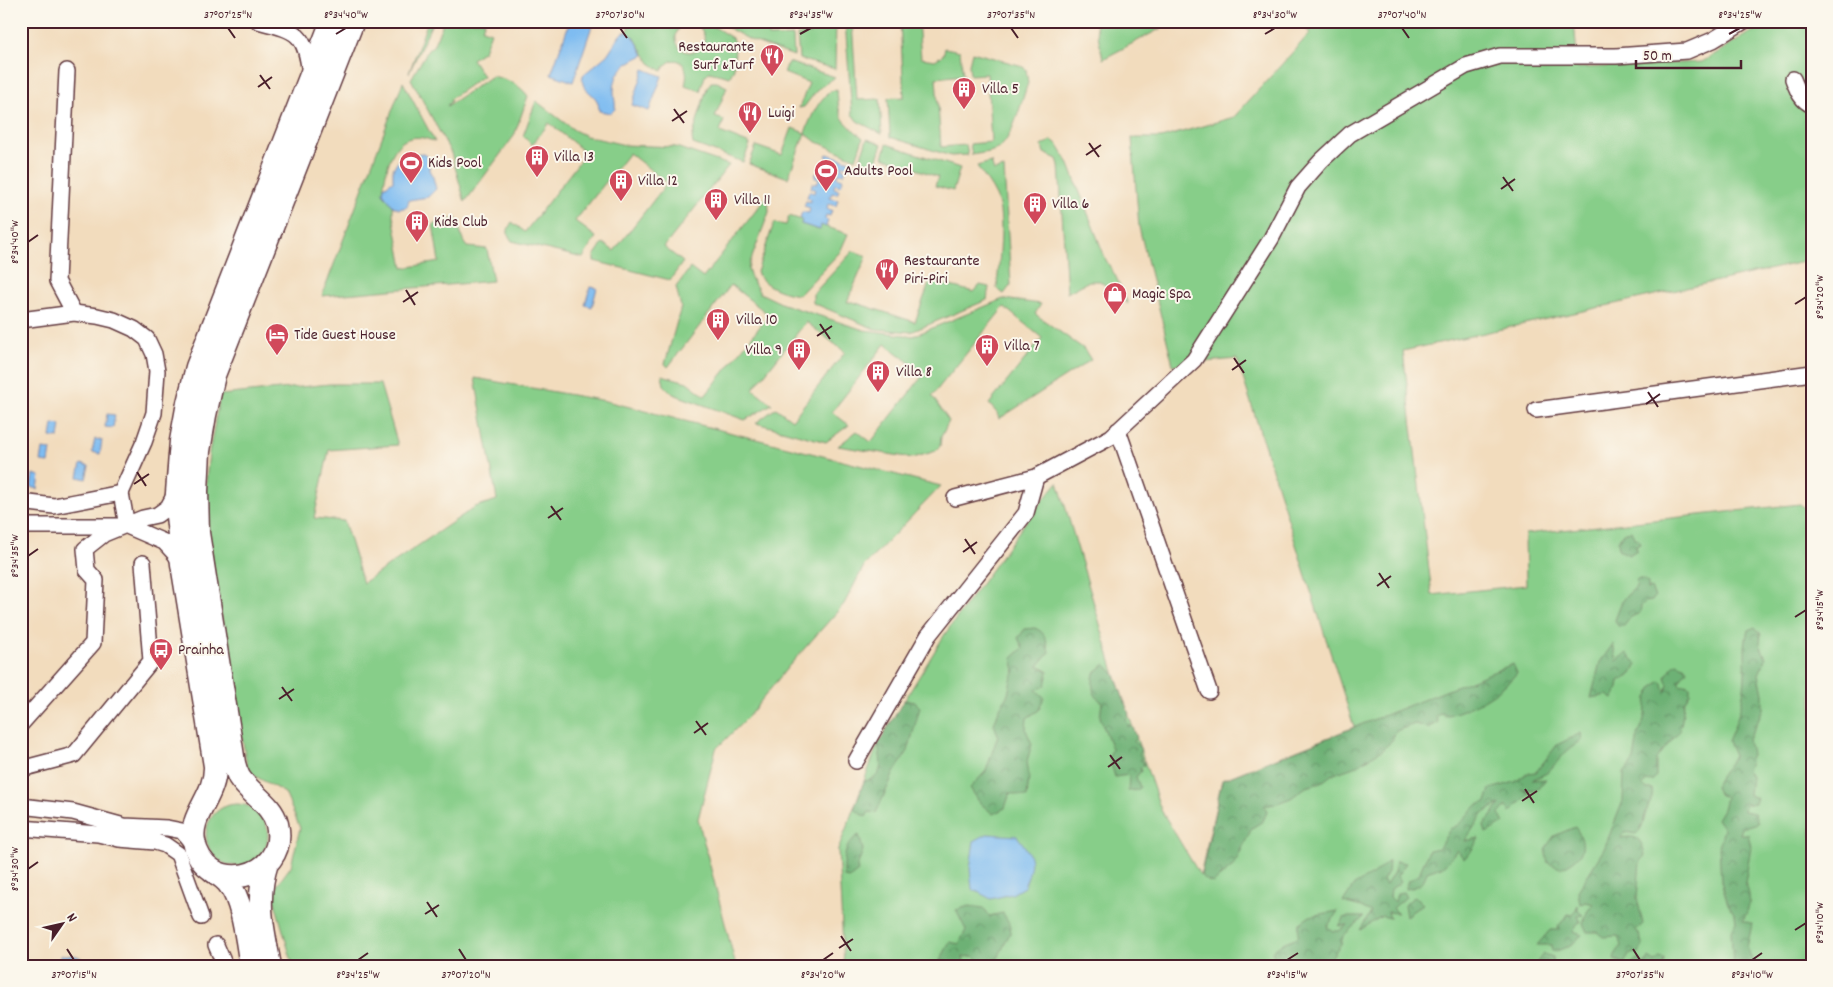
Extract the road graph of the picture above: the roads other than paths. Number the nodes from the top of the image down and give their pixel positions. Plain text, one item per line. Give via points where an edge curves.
1 (258, 21) edge
2 (332, 21) edge
3 (352, 21) edge
4 (1744, 21) edge
5 (67, 71) dead end
6 (310, 77) junction
7 (1793, 79) dead end
8 (1812, 105) edge
9 (74, 313) junction
10 (21, 320) edge
11 (1812, 373) edge
12 (1536, 410) dead end
13 (1118, 430) junction
14 (1036, 477) junction
15 (178, 488) junction
16 (121, 493) junction
17 (955, 498) dead end
18 (21, 502) edge
19 (21, 526) edge
20 (127, 526) junction
21 (143, 563) dead end
22 (182, 564) junction
23 (1209, 691) dead end
24 (21, 724) edge
25 (856, 761) dead end
26 (21, 769) edge
27 (261, 800) junction
28 (21, 806) edge
29 (199, 815) junction
30 (21, 828) edge
31 (166, 828) junction
32 (195, 847) junction
33 (267, 864) junction
34 (210, 868) junction
35 (201, 917) dead end
36 (216, 945) dead end
37 (225, 966) edge
38 (251, 966) edge
39 (270, 966) edge

1 - 6 street via 296,34 304,44
2 - 6 main road
3 - 27 main road via 214,375 199,452 198,533 234,763 240,777
4 - 13 street via 1687,51 1616,56 1500,56 1466,66 1350,134 1298,187 1271,239 1194,360
5 - 9 street via 57,281
6 - 15 main road via 197,367 181,441
7 - 8 street via 1799,94
9 - 10 street
9 - 16 street via 114,320 134,330 147,339 154,354 157,371 154,413
11 - 12 street
13 - 14 street
13 - 23 street
14 - 17 street
14 - 25 street via 1026,513 928,636
15 - 20 street via 168,507 157,515
15 - 22 main road via 176,506
16 - 18 street via 54,506
16 - 20 street
19 - 20 street
20 - 22 street via 164,542
20 - 24 street via 104,534 85,549 87,570 96,580 93,643
21 - 26 street via 151,661 74,755
22 - 29 main road via 216,778
27 - 29 main road via 245,793 227,793 211,800
27 - 33 main road via 273,814 278,831 276,848
28 - 31 street via 74,812 124,826
29 - 31 street
29 - 32 main road via 194,829
30 - 35 street via 98,834 165,845 178,854
31 - 32 street via 182,831
32 - 34 main road
33 - 34 main road via 244,876 226,876
33 - 39 main road via 262,879 260,912
34 - 38 main road via 229,884 236,898
36 - 37 street

